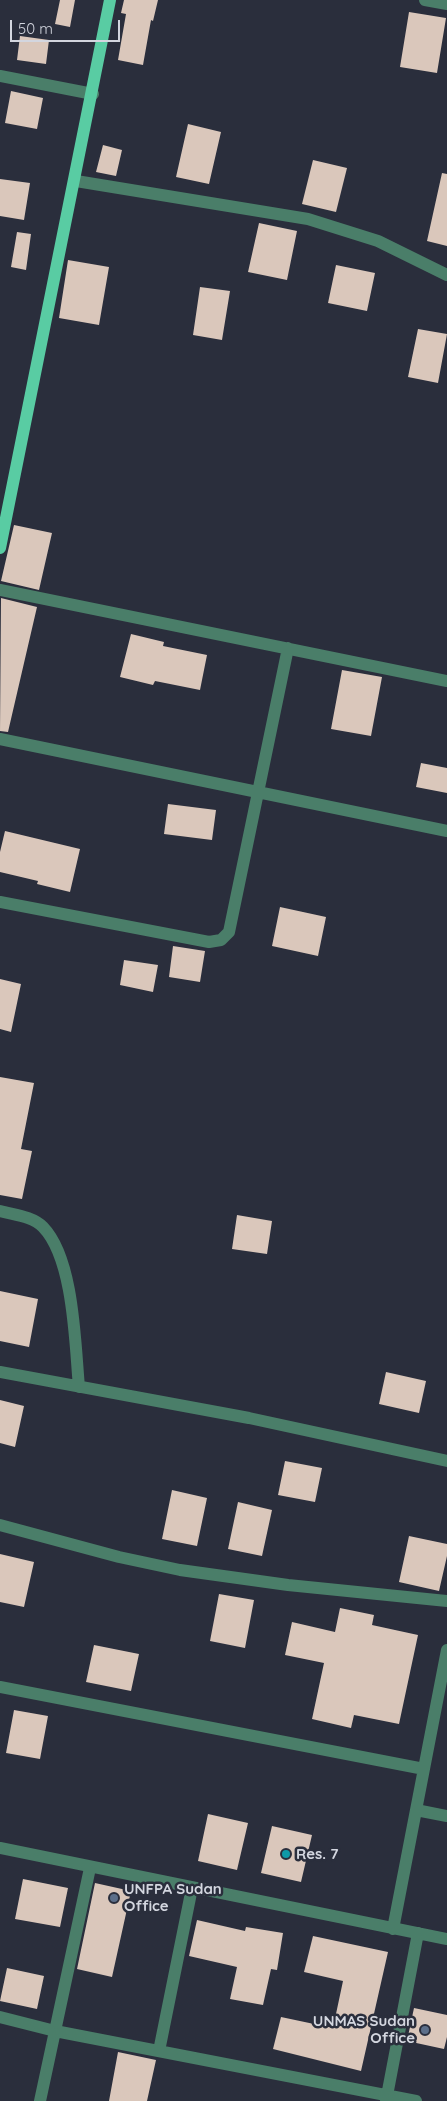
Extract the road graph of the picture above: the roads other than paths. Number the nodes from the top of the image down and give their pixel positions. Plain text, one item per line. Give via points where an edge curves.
1 (110, 0) edge
2 (425, 0) edge
3 (447, 4) edge
4 (0, 76) edge
5 (92, 94) junction
6 (76, 180) junction
7 (447, 276) edge
8 (0, 548) edge
9 (0, 590) edge
10 (288, 648) junction
11 (447, 681) edge
12 (0, 739) edge
13 (259, 792) junction
14 (447, 831) edge
15 (0, 902) edge
16 (0, 1211) edge
17 (0, 1372) edge
18 (79, 1387) junction
19 (447, 1461) edge
20 (0, 1525) edge
21 (447, 1601) edge
22 (447, 1650) edge
23 (0, 1687) edge
24 (442, 1708) edge
25 (424, 1769) junction
26 (416, 1810) junction
27 (447, 1816) edge
28 (0, 1848) edge
29 (90, 1868) junction
30 (192, 1888) junction
31 (393, 1928) junction
32 (418, 1933) junction
33 (447, 1939) edge
34 (0, 2017) edge
35 (55, 2031) junction
36 (159, 2051) junction
37 (386, 2098) edge
38 (40, 2101) edge
39 (416, 2101) edge

1 - 5 main road
2 - 3 street
4 - 5 street
5 - 6 main road
6 - 7 street via 308,219 378,241
6 - 8 main road
9 - 10 street
10 - 11 street
10 - 13 street
12 - 13 street
13 - 14 street
13 - 15 street via 229,932 221,940 209,942
16 - 18 street via 29,1218 42,1226 52,1240 63,1266 72,1305
17 - 18 street
18 - 19 street via 249,1418
20 - 21 street via 180,1570
22 - 24 street
23 - 25 street
24 - 25 street
25 - 26 street
26 - 27 street
26 - 31 street
28 - 29 street
29 - 30 street
29 - 35 street
30 - 31 street
30 - 36 street
31 - 32 street
32 - 33 street
32 - 37 street
34 - 35 street
35 - 36 street
35 - 38 street
36 - 37 street
37 - 39 street

